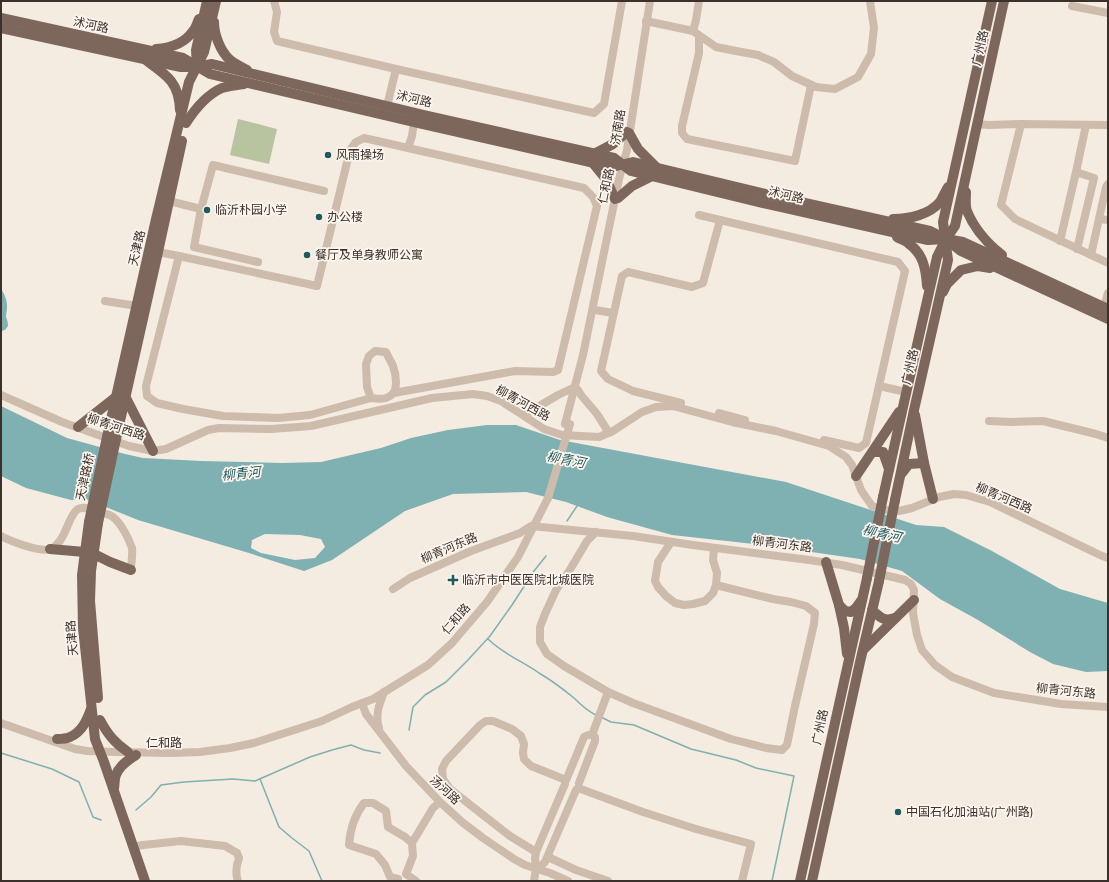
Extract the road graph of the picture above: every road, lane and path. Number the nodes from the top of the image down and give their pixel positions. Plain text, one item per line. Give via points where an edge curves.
1 (274, 1) edge
2 (622, 1) edge
3 (648, 1) edge
4 (699, 1) edge
5 (870, 1) edge
6 (992, 1) edge
7 (1004, 1) edge
8 (211, 3) edge
9 (1072, 6) dead end
10 (1108, 13) edge
11 (1, 18) edge
12 (646, 21) junction
13 (1, 28) edge
14 (696, 34) junction
15 (145, 54) junction
16 (197, 67) junction
17 (396, 69) junction
18 (252, 79) junction
19 (811, 85) junction
20 (387, 106) junction
21 (183, 122) junction
22 (414, 122) junction
23 (977, 124) junction
24 (1021, 124) junction
25 (1086, 125) junction
26 (1108, 125) edge
27 (628, 132) junction
28 (408, 148) junction
29 (594, 158) junction
30 (623, 165) junction
31 (654, 172) junction
32 (1076, 172) junction
33 (954, 177) junction
34 (965, 177) junction
35 (1108, 184) edge
36 (324, 191) dead end
37 (617, 199) junction
38 (169, 201) junction
39 (201, 209) junction
40 (699, 215) dead end
41 (1099, 219) junction
42 (720, 220) junction
43 (1108, 220) edge
44 (878, 224) junction
45 (946, 239) junction
46 (1060, 241) junction
47 (1077, 249) junction
48 (158, 252) junction
49 (1091, 255) junction
50 (179, 256) junction
51 (258, 262) dead end
52 (1108, 263) edge
53 (1009, 268) junction
54 (1108, 293) edge
55 (927, 298) junction
56 (105, 301) dead end
57 (937, 305) junction
58 (137, 306) junction
59 (1106, 308) edge
60 (595, 310) junction
61 (613, 313) junction
62 (1108, 320) edge
63 (879, 386) junction
64 (576, 388) junction
65 (906, 392) junction
66 (394, 393) junction
67 (1, 395) edge
68 (121, 396) junction
69 (371, 398) junction
70 (384, 398) junction
71 (903, 407) junction
72 (387, 410) junction
73 (914, 410) junction
74 (524, 415) junction
75 (989, 421) dead end
76 (78, 427) junction
77 (609, 433) junction
78 (112, 438) joint
79 (1108, 438) edge
80 (153, 451) junction
81 (873, 452) junction
82 (924, 463) junction
83 (889, 470) junction
84 (900, 475) junction
85 (856, 476) junction
86 (933, 500) junction
87 (93, 523) joint
88 (532, 526) junction
89 (596, 532) junction
90 (1, 536) edge
91 (672, 542) junction
92 (714, 548) junction
93 (50, 549) junction
94 (89, 553) junction
95 (1108, 558) edge
96 (826, 562) junction
97 (131, 570) joint
98 (716, 585) junction
99 (393, 589) dead end
100 (862, 600) junction
101 (914, 600) junction
102 (839, 605) junction
103 (872, 610) junction
104 (895, 618) junction
105 (862, 651) junction
106 (848, 660) junction
107 (384, 692) junction
108 (608, 692) junction
109 (362, 703) junction
110 (92, 707) junction
111 (1108, 707) edge
112 (1, 720) edge
113 (100, 720) junction
114 (1, 723) edge
115 (379, 731) junction
116 (592, 735) junction
117 (57, 739) junction
118 (100, 751) junction
119 (132, 753) junction
120 (566, 781) junction
121 (577, 787) junction
122 (114, 790) junction
123 (440, 802) junction
124 (412, 843) junction
125 (133, 847) junction
126 (536, 852) junction
127 (548, 857) junction
128 (536, 868) junction
129 (398, 879) dead end
130 (139, 881) edge
131 (145, 881) edge
132 (238, 881) edge
133 (416, 881) edge
134 (528, 881) edge
135 (534, 881) edge
136 (556, 881) edge
137 (568, 881) edge
138 (608, 881) edge
139 (742, 881) edge
140 (800, 881) edge
141 (812, 881) edge

1 - 17 street via 278,12 274,32 277,41
2 - 17 street via 604,104 594,113
3 - 12 street, 济南路
3 - 27 street, 济南路
4 - 14 street
5 - 19 street via 874,28 871,54 858,77 835,89
6 - 33 main road, 广州路
7 - 23 main road, 广州路
8 - 15 main road via 194,31 183,41
8 - 16 main road, 天津路 via 204,52
8 - 18 main road via 214,30 222,50
9 - 10 street
11 - 15 main road, 沭河路
12 - 14 street
12 - 27 street, 济南路
13 - 15 main road, 沭河路
14 - 19 street via 716,47 758,55 774,62 792,76
14 - 19 street via 699,53 682,126 682,133 687,138 795,161
15 - 16 main road, 沭河路 via 181,67
15 - 21 main road via 173,83 179,98
16 - 18 main road, 沭河路 via 212,64
16 - 21 main road, 天津路 via 189,82
17 - 20 street
18 - 20 main road, 沭河路
18 - 21 main road via 213,93
18 - 22 main road, 沭河路
20 - 29 main road, 沭河路
21 - 38 main road, 天津路
21 - 58 main road, 天津路
22 - 28 street
22 - 29 main road, 沭河路
23 - 24 street
23 - 34 main road, 广州路
24 - 25 street
24 - 46 street via 1001,205 1015,219
25 - 26 street
25 - 32 street
27 - 29 main road
27 - 30 street, 济南路
27 - 31 main road
28 - 50 street via 364,138 356,142 350,150 317,286
28 - 66 street via 584,188 593,197 597,206 558,370 515,371
29 - 30 main road, 沭河路 via 612,167
29 - 37 main road
30 - 31 main road, 沭河路 via 633,162
30 - 37 street, 仁和路
31 - 37 main road
31 - 44 main road, 沭河路
32 - 46 street
32 - 47 street via 1094,178
33 - 44 main road via 940,202 928,212
33 - 45 main road, 广州路 via 943,222
34 - 45 main road, 广州路 via 955,226
34 - 53 main road via 966,210 990,246
35 - 41 street
36 - 39 street via 213,165
37 - 60 street, 仁和路
37 - 64 street, 仁和路
38 - 39 street
38 - 48 main road, 天津路
39 - 51 street via 194,247
40 - 42 street
41 - 43 street
41 - 49 street
42 - 61 street via 702,283 692,287 628,272 622,276
42 - 63 street via 898,262 905,271
44 - 45 main road, 沭河路 via 930,231
44 - 55 main road via 908,243 921,255 926,271
45 - 53 main road, 沭河路 via 963,242
45 - 55 main road, 广州路 via 937,257
45 - 57 main road, 广州路 via 948,260
46 - 47 street
47 - 49 street
48 - 50 street
48 - 68 main road, 天津路
49 - 52 street
50 - 69 street via 146,386 147,396 157,403 223,416 278,418 310,415
53 - 57 main road via 978,266 961,270 947,284
53 - 59 main road, 沭河路
53 - 62 main road, 沭河路
54 - 59 street
55 - 65 main road, 广州路
56 - 58 street
57 - 73 main road, 广州路
58 - 68 main road, 天津路
60 - 61 street
60 - 64 street, 仁和路
61 - 63 street via 601,371 608,380 633,391 859,448 866,443
63 - 65 street
64 - 74 street via 558,395
64 - 77 street
64 - 88 street, 仁和路 via 546,498
65 - 71 main road, 广州路
66 - 69 street via 396,383 393,367 386,352 375,352 369,356 366,364 367,386
66 - 70 street
67 - 76 street, 柳青河西路
68 - 76 main road
68 - 78 main road, 天津路
68 - 80 main road
69 - 70 street
70 - 72 street
71 - 81 main road
71 - 83 main road, 广州路
72 - 74 street, 柳青河西路 via 432,398 474,394 501,401
72 - 80 street, 柳青河西路 via 311,426 271,429 219,428 208,430 166,449
73 - 82 main road
73 - 84 main road, 广州路
74 - 77 street, 柳青河西路 via 544,429 562,435 599,437
75 - 79 street via 1043,421
76 - 80 street, 柳青河西路 via 129,446
77 - 85 street, 柳青河西路 via 642,412 656,407 674,406 829,446 846,457
78 - 87 main road, 天津路桥, bridge
81 - 83 main road via 883,452
81 - 85 main road
82 - 84 main road via 909,464
82 - 86 main road
83 - 100 main road, 广州路, bridge
84 - 103 main road, 广州路, bridge
85 - 86 street, 柳青河西路 via 861,490 872,506 884,510 899,511
86 - 95 street, 柳青河西路 via 954,494 978,498
87 - 94 main road, 天津路
88 - 89 street, 柳青河东路
88 - 99 street, 柳青河东路 via 410,578
88 - 107 street, 仁和路 via 518,557 501,582 452,643 428,665
88 - 109 street, 仁和路 via 498,581 450,641 426,662
89 - 91 street, 柳青河东路
89 - 108 street via 556,590 540,627 540,642 547,654
90 - 93 street via 34,548
91 - 92 street, 柳青河东路
91 - 98 street via 658,562 656,570 655,581 666,596 675,603 693,604 705,601
92 - 96 street, 柳青河东路
92 - 98 street
93 - 94 main road
93 - 97 street via 58,544 64,535 74,513 84,507 112,516 124,530 132,549
94 - 97 main road
94 - 110 main road, 天津路 via 82,575 83,628
94 - 113 main road, 天津路 via 90,602
96 - 101 street, 柳青河东路 via 905,580 914,590
96 - 102 main road
98 - 108 street via 806,606 815,613 787,745 782,750 731,739
100 - 102 main road via 851,612 845,611
100 - 106 main road, 广州路
101 - 104 main road
101 - 111 street, 柳青河东路 via 912,613 922,650 935,665 952,677 994,693 1061,704
102 - 106 main road
103 - 104 main road via 882,618
103 - 105 main road, 广州路
104 - 105 main road
105 - 141 main road, 广州路
106 - 140 main road, 广州路
107 - 109 street, 仁和路
107 - 115 street via 378,706
108 - 116 street
109 - 115 street, 汤河路 via 366,714
109 - 119 street, 仁和路 via 324,724 255,746 200,755
110 - 117 main road via 79,732 70,738
110 - 118 main road, 天津路
112 - 117 street, 仁和路
113 - 118 main road, 天津路
113 - 119 main road via 114,742
114 - 118 street, 仁和路 via 75,749
115 - 123 street, 汤河路 via 406,766
116 - 120 street via 584,737
116 - 121 street via 595,741
117 - 118 street, 仁和路
118 - 119 street, 仁和路 via 115,755
118 - 122 main road, 天津路
118 - 130 main road, 天津路 via 98,762
119 - 122 main road via 116,776
120 - 121 street via 571,777 576,778
120 - 121 street via 565,787 569,790 573,791
120 - 126 street
120 - 126 street via 531,766 524,760 521,736 493,721 486,721 480,725 446,761 442,769 443,779 450,789 510,836
121 - 127 street
121 - 139 street via 651,815 751,844
122 - 125 main road, 天津路
123 - 124 street via 433,808
123 - 128 street, 汤河路 via 483,838 514,859
124 - 129 street via 388,827 386,811 373,803 364,803 356,813 350,845 376,854 390,877
124 - 133 street via 413,856 406,874
125 - 131 main road, 天津路
125 - 132 street via 182,841 225,846 239,858 236,866
126 - 128 street
127 - 128 street
127 - 138 street
128 - 134 street
128 - 135 street
128 - 136 street, 汤河路
128 - 137 street, 汤河路

